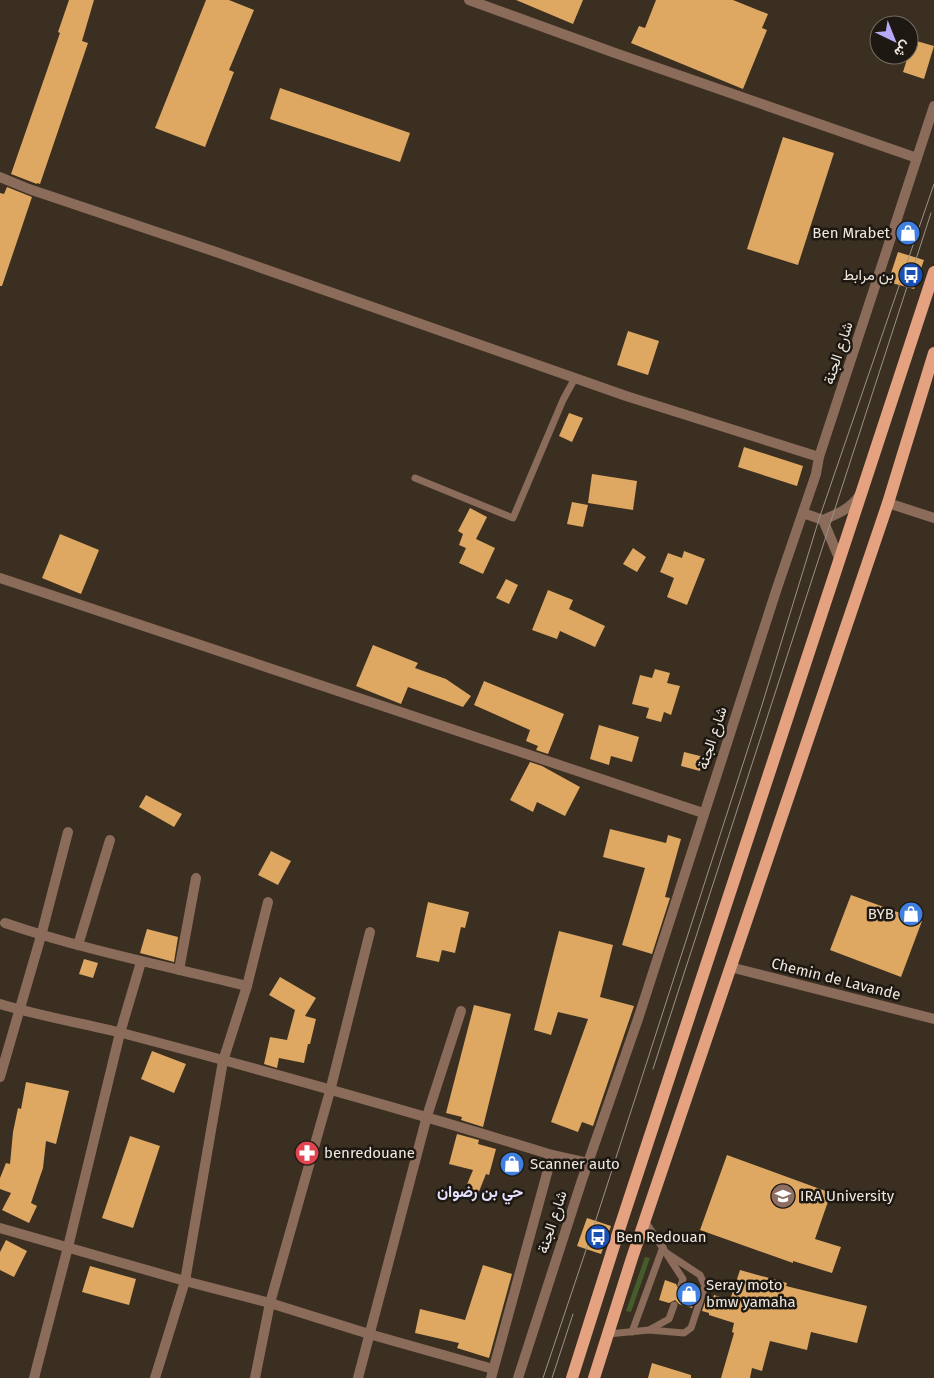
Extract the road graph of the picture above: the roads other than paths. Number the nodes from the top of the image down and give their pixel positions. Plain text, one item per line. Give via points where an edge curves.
1 (469, 0) edge
2 (934, 106) edge
3 (917, 158) junction
4 (0, 177) edge
5 (934, 272) edge
6 (934, 354) edge
7 (575, 378) junction
8 (819, 457) junction
9 (415, 478) dead end
10 (861, 493) junction
11 (888, 503) junction
12 (803, 513) junction
13 (934, 518) edge
14 (823, 520) junction
15 (839, 558) junction
16 (0, 578) edge
17 (703, 813) junction
18 (68, 832) dead end
19 (110, 840) dead end
20 (196, 878) dead end
21 (268, 902) dead end
22 (5, 923) dead end
23 (370, 932) dead end
24 (41, 936) junction
25 (78, 945) junction
26 (141, 962) junction
27 (730, 967) junction
28 (179, 970) junction
29 (247, 986) junction
30 (0, 1004) edge
31 (19, 1010) junction
32 (461, 1011) dead end
33 (934, 1019) edge
34 (120, 1033) junction
35 (224, 1061) junction
36 (0, 1077) edge
37 (330, 1091) junction
38 (427, 1116) junction
39 (552, 1155) junction
40 (588, 1163) junction
41 (645, 1221) junction
42 (0, 1228) edge
43 (68, 1247) junction
44 (664, 1250) junction
45 (185, 1281) junction
46 (681, 1286) dead end
47 (270, 1303) junction
48 (674, 1304) dead end
49 (649, 1330) junction
50 (632, 1332) junction
51 (369, 1334) junction
52 (608, 1334) junction
53 (492, 1374) edge
54 (34, 1378) edge
55 (154, 1378) edge
56 (255, 1378) edge
57 (358, 1378) edge
58 (518, 1378) edge
59 (572, 1378) edge
60 (594, 1378) edge

1 - 3 street
2 - 3 street, شارع الجنة
3 - 8 street, شارع الجنة
4 - 7 street
5 - 10 main road
6 - 11 main road
7 - 8 street
7 - 9 lane via 514,518
8 - 12 street, شارع الجنة
10 - 14 street via 847,508
10 - 15 main road
11 - 13 street
11 - 27 main road
12 - 14 street
12 - 17 street, شارع الجنة
14 - 15 street
15 - 59 main road
16 - 17 street
17 - 40 street, شارع الجنة via 639,1016
18 - 24 street
19 - 25 street
20 - 28 street
21 - 29 street
22 - 24 street
23 - 37 street
24 - 25 street
24 - 31 street
25 - 26 street
26 - 28 street
26 - 34 street
27 - 33 street, Chemin de Lavande
27 - 41 main road
28 - 29 street
29 - 35 street
30 - 31 street
31 - 34 street
31 - 36 street
32 - 38 street
34 - 35 street
34 - 43 street
35 - 37 street
35 - 45 street
37 - 38 street
37 - 47 street
38 - 39 street
38 - 51 street
39 - 40 street
39 - 53 street
40 - 58 street, شارع الجنة
41 - 44 lane
41 - 52 main road
42 - 43 street
43 - 45 street
43 - 54 street
44 - 46 lane via 683,1279
44 - 49 lane via 700,1275 705,1286 691,1328 684,1333
44 - 50 lane
45 - 47 street
45 - 55 street
47 - 51 street
47 - 56 street
48 - 49 lane via 669,1319
49 - 50 lane
50 - 52 lane
51 - 53 street
51 - 57 street
52 - 60 main road

